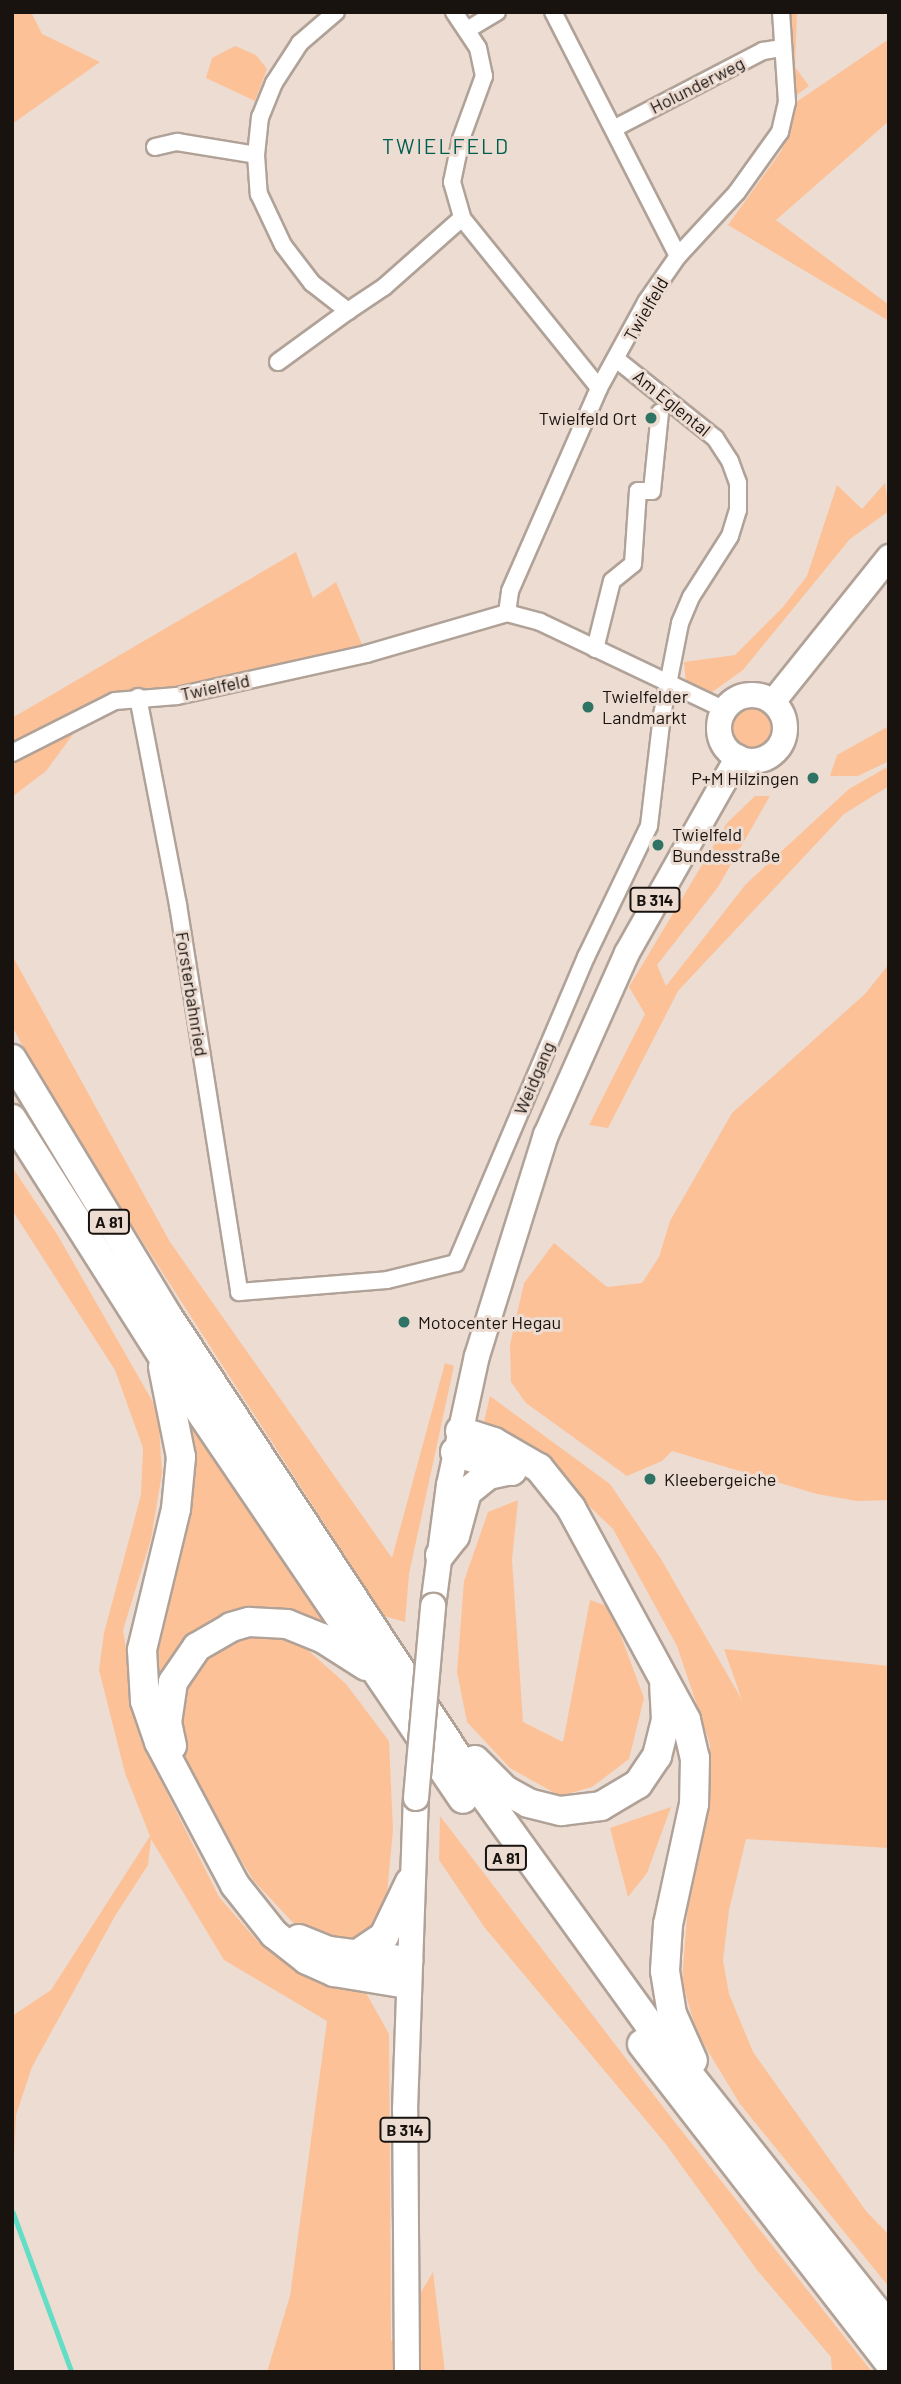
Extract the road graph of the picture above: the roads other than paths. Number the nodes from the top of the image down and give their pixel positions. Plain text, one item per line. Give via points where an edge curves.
1 (336, 12) edge
2 (454, 12) edge
3 (497, 12) edge
4 (553, 12) edge
5 (781, 12) edge
6 (467, 30) junction
7 (781, 48) junction
8 (615, 128) junction
9 (155, 147) dead end
10 (256, 155) junction
11 (462, 218) junction
12 (678, 256) junction
13 (348, 311) junction
14 (616, 359) junction
15 (278, 362) dead end
16 (599, 388) junction
17 (660, 412) dead end
18 (889, 557) edge
19 (507, 613) junction
20 (595, 649) junction
21 (668, 685) junction
22 (138, 697) junction
23 (773, 702) junction
24 (725, 710) junction
25 (12, 753) edge
26 (738, 758) junction
27 (12, 1059) edge
28 (12, 1119) edge
29 (239, 1292) joint
30 (163, 1357) junction
31 (457, 1441) junction
32 (512, 1470) junction
33 (553, 1487) junction
34 (440, 1555) junction
35 (372, 1669) junction
36 (663, 1679) junction
37 (440, 1730) junction
38 (410, 1882) junction
39 (356, 1955) junction
40 (407, 1973) junction
41 (700, 2087) junction
42 (889, 2327) edge
43 (889, 2362) edge
44 (407, 2372) edge

1 - 10 street via 300,43 274,83 260,117
2 - 6 street
3 - 6 street
4 - 8 street
5 - 7 street, Twielfeld
6 - 11 street via 478,48 484,76 461,139 452,182
7 - 8 street, Holunderweg via 762,51
7 - 12 street, Twielfeld via 787,102 780,132 737,192
8 - 12 street
9 - 10 street via 177,142
10 - 13 street via 260,194 282,245 312,283
11 - 13 street via 384,287
11 - 16 street
12 - 14 street, Twielfeld
13 - 15 street
14 - 16 street, Twielfeld
14 - 21 street, Am Eglental via 715,438 738,484 738,510 730,536 691,597
16 - 19 street, Twielfeld via 510,591
17 - 20 street via 652,491 638,491 632,564 612,581
18 - 23 main road
19 - 20 street via 540,622
19 - 22 street, Twielfeld via 366,654 177,696
20 - 21 street
21 - 24 street
21 - 29 street, Weidgang via 649,827 586,957 456,1263 387,1280
22 - 25 street, Twielfeld via 91,710
22 - 29 street, Forsterbahnried via 178,905
23 - 24 main road via 747,696
23 - 26 main road via 785,729 779,748 764,759
24 - 26 main road via 721,737
26 - 31 main road, B 314 via 655,900 582,1048 514,1229
27 - 37 highway, A 81 via 174,1326
28 - 30 highway, A 81
30 - 35 highway, A 81
30 - 40 highway via 164,1384 175,1412 180,1457 176,1509 142,1650 145,1701 159,1742 235,1885 274,1934 307,1960 334,1972
31 - 32 highway
31 - 33 highway via 527,1460
31 - 34 main road, B 314
32 - 33 highway
32 - 34 highway via 488,1475 467,1492 455,1536
33 - 36 highway via 590,1537
34 - 38 main road, B 314, bridge
35 - 39 highway via 303,1629 249,1622 214,1634 197,1647 173,1682 168,1712 170,1739 181,1770 226,1853 260,1902 299,1939 314,1947
35 - 43 highway, A 81 via 634,2035
36 - 37 highway via 666,1720 653,1764 627,1792 588,1809 543,1808 517,1797 488,1776 458,1736
36 - 41 highway via 686,1720 696,1780 668,1924 666,1992
37 - 41 highway, A 81 via 594,1951
38 - 39 highway via 384,1936
38 - 40 main road, B 314
39 - 40 highway
40 - 44 main road, B 314
41 - 42 highway, A 81

